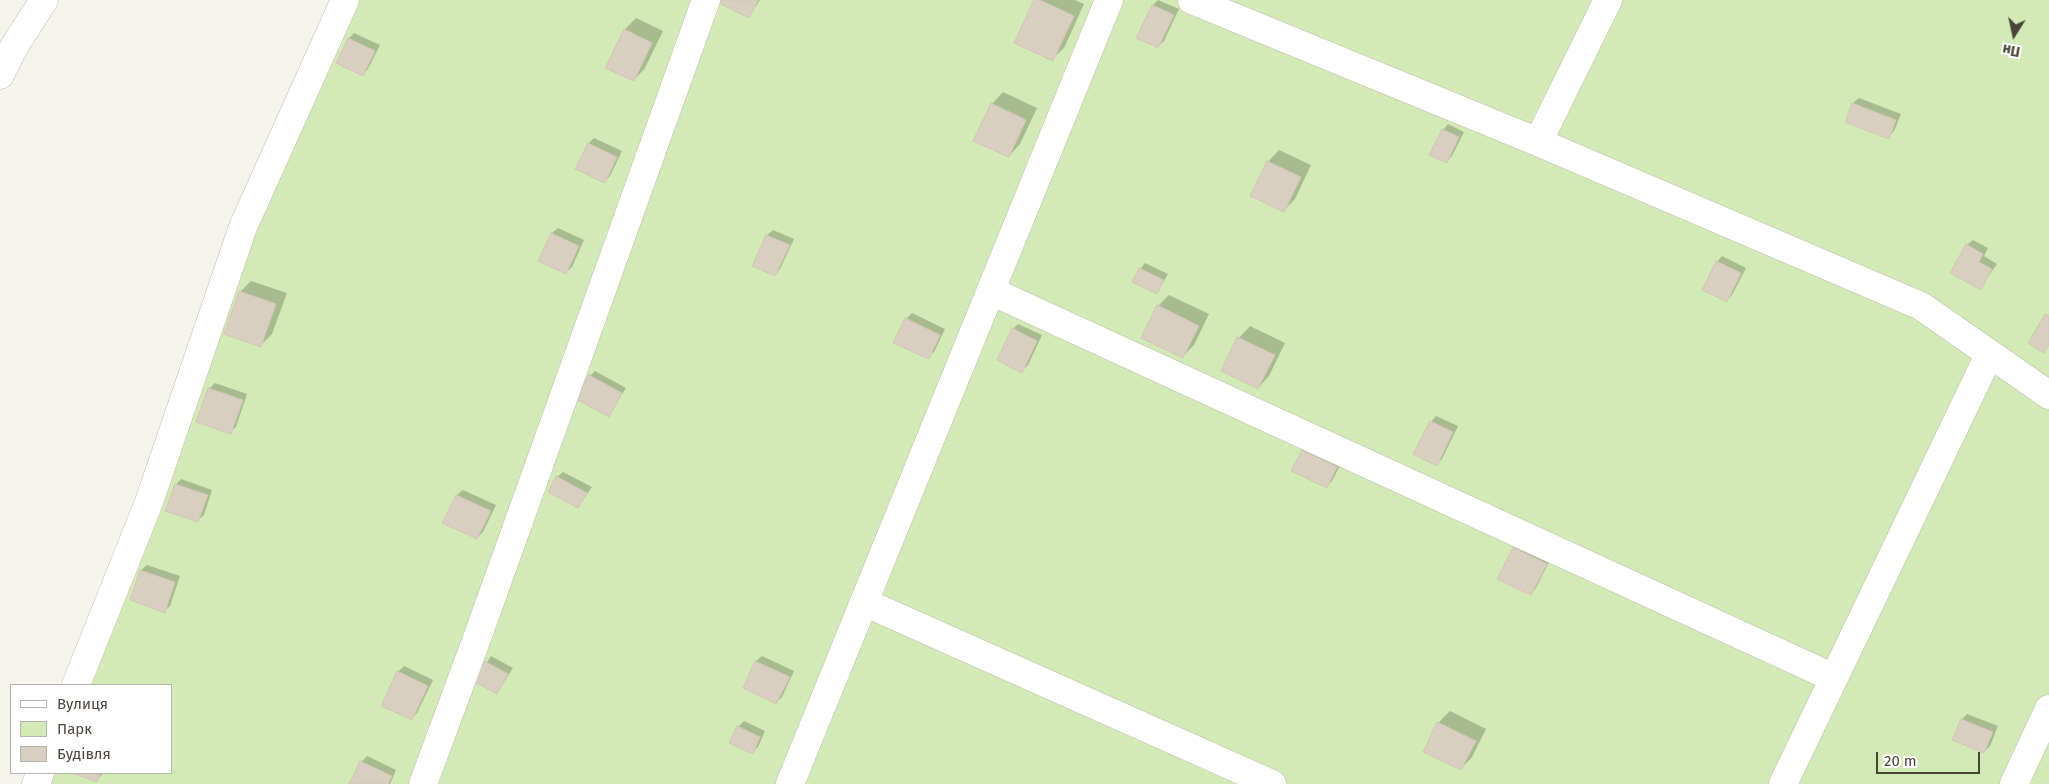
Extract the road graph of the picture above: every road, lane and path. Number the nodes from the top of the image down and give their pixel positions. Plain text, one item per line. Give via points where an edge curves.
1 (44, 0) edge
2 (345, 0) edge
3 (706, 0) edge
4 (1109, 0) edge
5 (1192, 0) edge
6 (1608, 0) edge
7 (0, 75) edge
8 (1538, 142) junction
9 (991, 291) junction
10 (1988, 354) junction
11 (2049, 396) edge
12 (866, 603) junction
13 (1834, 678) junction
14 (76, 684) edge
15 (2049, 709) edge
16 (422, 784) edge
17 (790, 784) edge
18 (1272, 784) edge
19 (1783, 784) edge
20 (2014, 784) edge

1 - 7 street
2 - 14 street via 243,227 149,502
3 - 16 street
4 - 9 street
5 - 8 street
6 - 8 street
8 - 10 street via 1921,306
9 - 12 street
9 - 13 street
10 - 11 street
10 - 13 street
12 - 17 street
12 - 18 street
13 - 19 street
15 - 20 street

